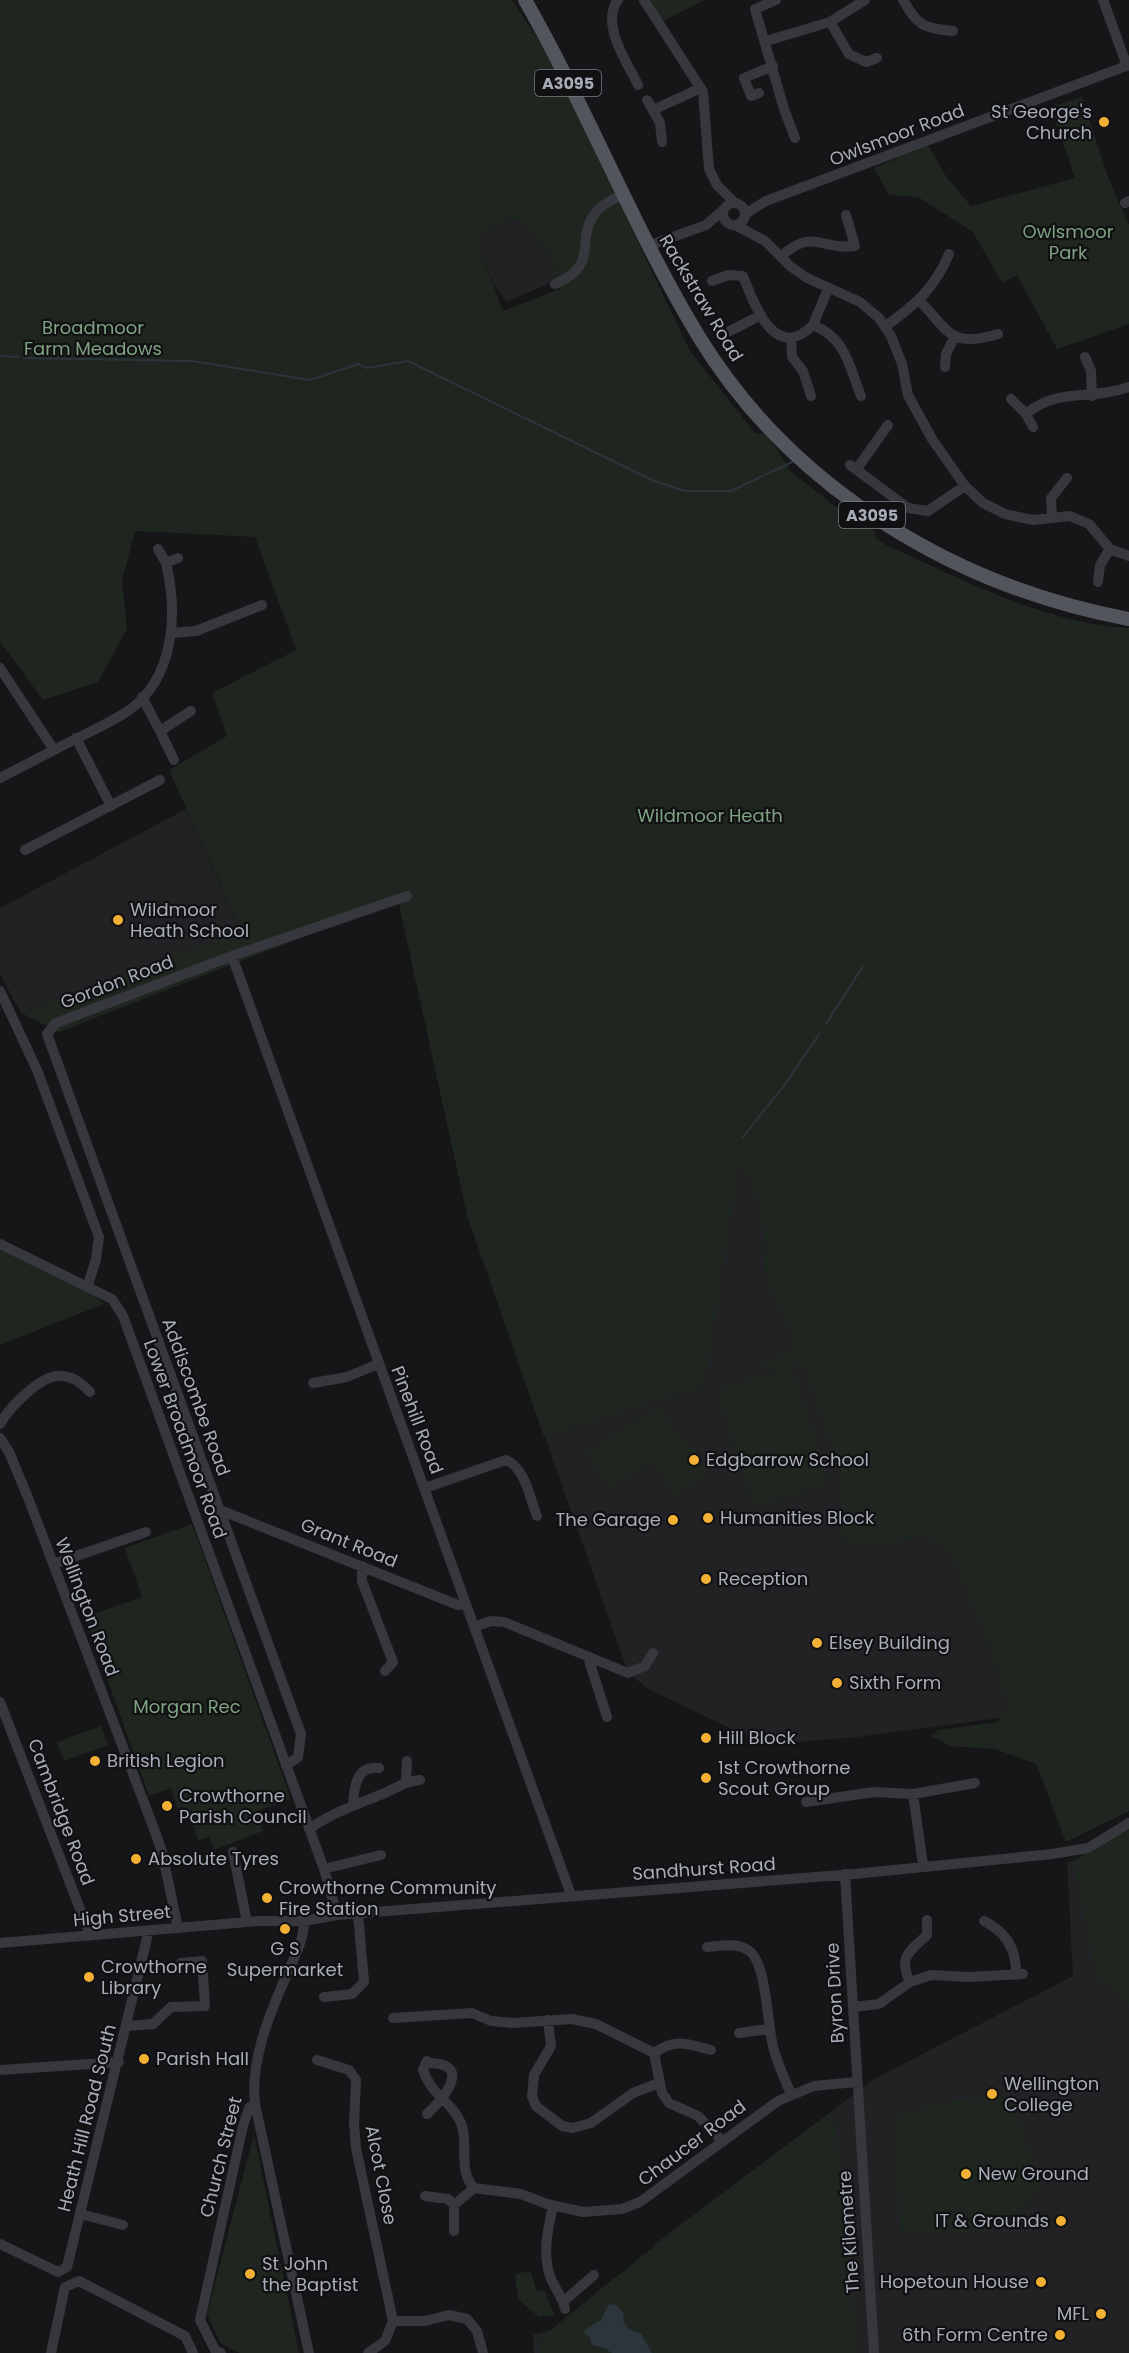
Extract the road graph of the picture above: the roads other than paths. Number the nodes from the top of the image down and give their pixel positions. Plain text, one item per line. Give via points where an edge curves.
1 (525, 0) edge
2 (618, 0) edge
3 (645, 0) edge
4 (776, 0) edge
5 (865, 0) edge
6 (903, 0) edge
7 (1103, 0) edge
8 (830, 22) junction
9 (953, 31) dead end
10 (766, 41) junction
11 (877, 58) dead end
12 (773, 66) junction
13 (1128, 66) edge
14 (638, 84) dead end
15 (701, 88) junction
16 (759, 93) dead end
17 (647, 100) dead end
18 (654, 110) junction
19 (795, 138) dead end
20 (662, 142) dead end
21 (717, 186) junction
22 (622, 195) junction
23 (778, 197) junction
24 (736, 203) junction
25 (723, 210) junction
26 (745, 215) junction
27 (846, 215) dead end
28 (706, 225) junction
29 (733, 225) junction
30 (754, 234) junction
31 (648, 246) junction
32 (949, 254) dead end
33 (781, 255) junction
34 (712, 281) dead end
35 (555, 284) dead end
36 (828, 289) junction
37 (921, 301) junction
38 (761, 315) junction
39 (813, 325) junction
40 (886, 326) junction
41 (730, 331) dead end
42 (998, 334) dead end
43 (954, 338) junction
44 (791, 339) junction
45 (1085, 357) dead end
46 (945, 367) dead end
47 (1129, 387) edge
48 (811, 396) dead end
49 (861, 396) dead end
50 (1092, 396) junction
51 (1011, 399) dead end
52 (1026, 414) junction
53 (888, 425) dead end
54 (1033, 427) dead end
55 (1067, 478) dead end
56 (965, 486) junction
57 (1052, 518) junction
58 (158, 549) dead end
59 (1110, 549) junction
60 (1129, 556) edge
61 (178, 558) dead end
62 (166, 563) junction
63 (1098, 582) dead end
64 (262, 605) dead end
65 (1129, 619) edge
66 (172, 633) junction
67 (0, 668) edge
68 (142, 697) junction
69 (191, 711) dead end
70 (160, 732) junction
71 (76, 738) junction
72 (54, 750) junction
73 (174, 760) dead end
74 (0, 778) edge
75 (160, 780) dead end
76 (111, 806) junction
77 (25, 850) dead end
78 (407, 896) dead end
79 (232, 956) junction
80 (0, 991) edge
81 (48, 1034) joint
82 (0, 1244) edge
83 (88, 1285) junction
84 (378, 1364) junction
85 (313, 1383) dead end
86 (90, 1392) dead end
87 (0, 1424) edge
88 (0, 1438) edge
89 (425, 1488) junction
90 (220, 1510) junction
91 (537, 1516) dead end
92 (146, 1532) dead end
93 (53, 1564) junction
94 (362, 1566) junction
95 (466, 1604) junction
96 (474, 1627) junction
97 (653, 1653) dead end
98 (588, 1656) junction
99 (385, 1671) dead end
100 (0, 1702) edge
101 (607, 1717) dead end
102 (407, 1761) dead end
103 (286, 1766) junction
104 (379, 1768) dead end
105 (420, 1780) dead end
106 (406, 1781) junction
107 (975, 1783) dead end
108 (913, 1794) junction
109 (806, 1802) dead end
110 (353, 1805) junction
111 (1129, 1823) edge
112 (309, 1828) junction
113 (233, 1852) dead end
114 (381, 1855) dead end
115 (923, 1865) junction
116 (324, 1869) junction
117 (845, 1874) junction
118 (571, 1895) junction
119 (358, 1914) junction
120 (337, 1915) junction
121 (927, 1920) dead end
122 (304, 1921) junction
123 (984, 1921) dead end
124 (247, 1922) junction
125 (178, 1928) junction
126 (149, 1930) junction
127 (90, 1935) junction
128 (0, 1943) edge
129 (707, 1947) dead end
130 (181, 1963) dead end
131 (910, 1982) junction
132 (324, 1997) dead end
133 (853, 2007) junction
134 (393, 2018) dead end
135 (548, 2020) junction
136 (128, 2026) junction
137 (769, 2029) junction
138 (740, 2033) dead end
139 (711, 2050) dead end
140 (654, 2053) junction
141 (317, 2060) dead end
142 (119, 2062) junction
143 (0, 2070) edge
144 (856, 2082) junction
145 (659, 2083) junction
146 (791, 2094) junction
147 (442, 2101) junction
148 (255, 2104) junction
149 (858, 2109) joint
150 (428, 2114) dead end
151 (723, 2142) junction
152 (474, 2188) junction
153 (425, 2196) dead end
154 (454, 2205) junction
155 (553, 2206) junction
156 (80, 2214) junction
157 (123, 2225) dead end
158 (454, 2230) dead end
159 (0, 2244) edge
160 (594, 2275) dead end
161 (393, 2321) junction
162 (51, 2353) edge
163 (193, 2353) edge
164 (221, 2353) edge
165 (309, 2353) edge
166 (368, 2353) edge
167 (483, 2353) edge
168 (874, 2353) edge

1 - 22 main road, Rackstraw Road / A3095
2 - 14 street via 612,11 612,24
3 - 15 street
4 - 10 street via 755,9
5 - 8 street
6 - 9 street via 914,19 926,28
7 - 13 street
8 - 10 street
8 - 11 street via 849,54 866,62
10 - 12 street
12 - 16 street via 744,78 751,96
12 - 19 street
13 - 23 street, Owlsmoor Road
15 - 18 street
15 - 21 street via 706,102 706,155
17 - 18 street
18 - 20 street
21 - 24 street
21 - 25 street
22 - 31 main road, Rackstraw Road / A3095
22 - 35 street via 599,208 587,230 580,267
23 - 24 street, Owlsmoor Road
23 - 26 street, Owlsmoor Road
24 - 25 street
24 - 26 street
25 - 28 street
25 - 29 street via 725,221
26 - 29 street
26 - 30 street
27 - 33 street via 855,246 838,248 811,239 796,243
28 - 29 street
28 - 31 street
29 - 30 street
30 - 33 street
31 - 65 main road, Rackstraw Road / A3095 via 700,338 732,384 795,453 843,494 910,540 974,573 1046,599
32 - 37 street via 940,276
33 - 36 street via 790,266
34 - 38 street via 728,274 743,276
36 - 39 street
36 - 40 street via 860,302
37 - 40 street
37 - 43 street
38 - 41 street
38 - 44 street via 776,334
39 - 44 street via 803,335
39 - 49 street via 830,332 842,345
40 - 56 street via 902,364 908,395 932,439
42 - 43 street via 973,341
43 - 46 street
44 - 48 street via 792,357 803,371
45 - 50 street via 1091,371
47 - 50 street
50 - 52 street via 1055,397 1040,402
51 - 52 street
52 - 54 street
53 - 56 street via 853,467 908,508 928,511
55 - 57 street via 1051,498
56 - 57 street via 983,503 1005,514 1033,520
57 - 59 street via 1071,516 1089,524
58 - 62 street
59 - 60 street
59 - 63 street via 1100,566
61 - 62 street
62 - 66 street via 174,610
64 - 66 street via 196,632
66 - 68 street via 166,657
67 - 72 street
68 - 70 street
68 - 71 street via 130,710
69 - 70 street
70 - 73 street
71 - 72 street
71 - 76 street
72 - 74 street
75 - 76 street
76 - 77 street
78 - 79 street, Gordon Road
79 - 81 street, Gordon Road via 56,1023
79 - 84 street, Pinehill Road
80 - 83 street via 37,1070 99,1237
81 - 90 street, Addiscombe Road
82 - 83 street, Lower Broadmoor Road
83 - 103 street, Lower Broadmoor Road via 112,1299 123,1316
84 - 85 street via 347,1377
84 - 89 street, Pinehill Road
86 - 87 street via 78,1380 60,1375 37,1385 8,1410
88 - 93 street, Wellington Road
89 - 91 street via 506,1460 519,1470
89 - 95 street, Pinehill Road
90 - 94 street, Grant Road
90 - 103 street, Addiscombe Road via 301,1734 298,1757
92 - 93 street
93 - 125 street, Wellington Road via 162,1852
94 - 95 street, Grant Road via 459,1605
94 - 99 street via 362,1581 393,1662
95 - 96 street, Pinehill Road
96 - 98 street via 491,1621 504,1622
96 - 118 street, Pinehill Road
97 - 98 street via 645,1666 628,1673
98 - 101 street
100 - 127 street, Cambridge Road
102 - 106 street
103 - 112 street, Lower Broadmoor Road
104 - 110 street via 358,1776
105 - 106 street
106 - 110 street
107 - 108 street
108 - 109 street via 874,1792
108 - 115 street
110 - 112 street
111 - 115 street, Sandhurst Road via 1080,1850
112 - 116 street, Lower Broadmoor Road
113 - 124 street
114 - 116 street
115 - 117 street, Sandhurst Road
116 - 120 street, Lower Broadmoor Road
117 - 118 street, Sandhurst Road
117 - 133 street, Byron Drive
118 - 119 street, Sandhurst Road
119 - 120 street, Sandhurst Road
119 - 132 street via 370,1982 352,1994
120 - 122 street, Sandhurst Road
121 - 131 street via 927,1935 905,1957 903,1968
122 - 124 street, High Street
122 - 148 street, Church Street via 260,2051
123 - 131 street via 999,1928 1005,1936 1020,1975 931,1975
124 - 125 street, High Street
125 - 126 street, High Street
126 - 127 street, High Street
126 - 136 street, Heath Hill Road South
127 - 128 street, High Street
129 - 137 street via 735,1945 755,1956
130 - 136 street via 202,1961 205,2006 171,2007 153,2025
131 - 133 street via 879,2004
133 - 144 street, Byron Drive
134 - 135 street via 472,2013 491,2021
135 - 140 street via 596,2024
135 - 145 street via 551,2046 534,2075 532,2088 534,2103 562,2126 573,2128 591,2123 633,2093
136 - 142 street, Heath Hill Road South
137 - 138 street
137 - 146 street
139 - 140 street via 679,2043
140 - 145 street
141 - 161 street, Alcot Close via 349,2070 356,2080 356,2148
142 - 143 street
142 - 156 street, Heath Hill Road South
144 - 146 street, Chaucer Road via 814,2086
144 - 149 street, Byron Drive
145 - 151 street via 669,2103 698,2116
146 - 151 street, Chaucer Road
147 - 147 street via 431,2089 422,2066 437,2063 447,2067 453,2078 452,2087
147 - 150 street
147 - 152 street via 459,2119 464,2136 465,2171
148 - 164 street, Church Street via 249,2108 243,2126 200,2320 215,2350
148 - 165 street
149 - 168 street, The Kilometre
151 - 155 street, Chaucer Road via 653,2194 622,2209 583,2212
152 - 154 street
152 - 155 street, Chaucer Road via 521,2194
153 - 154 street via 448,2199
154 - 158 street
155 - 160 street via 546,2253 549,2273 564,2305
156 - 157 street
156 - 159 street, Heath Hill Road South via 64,2271 58,2272
161 - 166 street via 385,2341
161 - 167 street via 425,2321 449,2315 467,2319 477,2331
162 - 163 street via 65,2287 79,2281 185,2336

